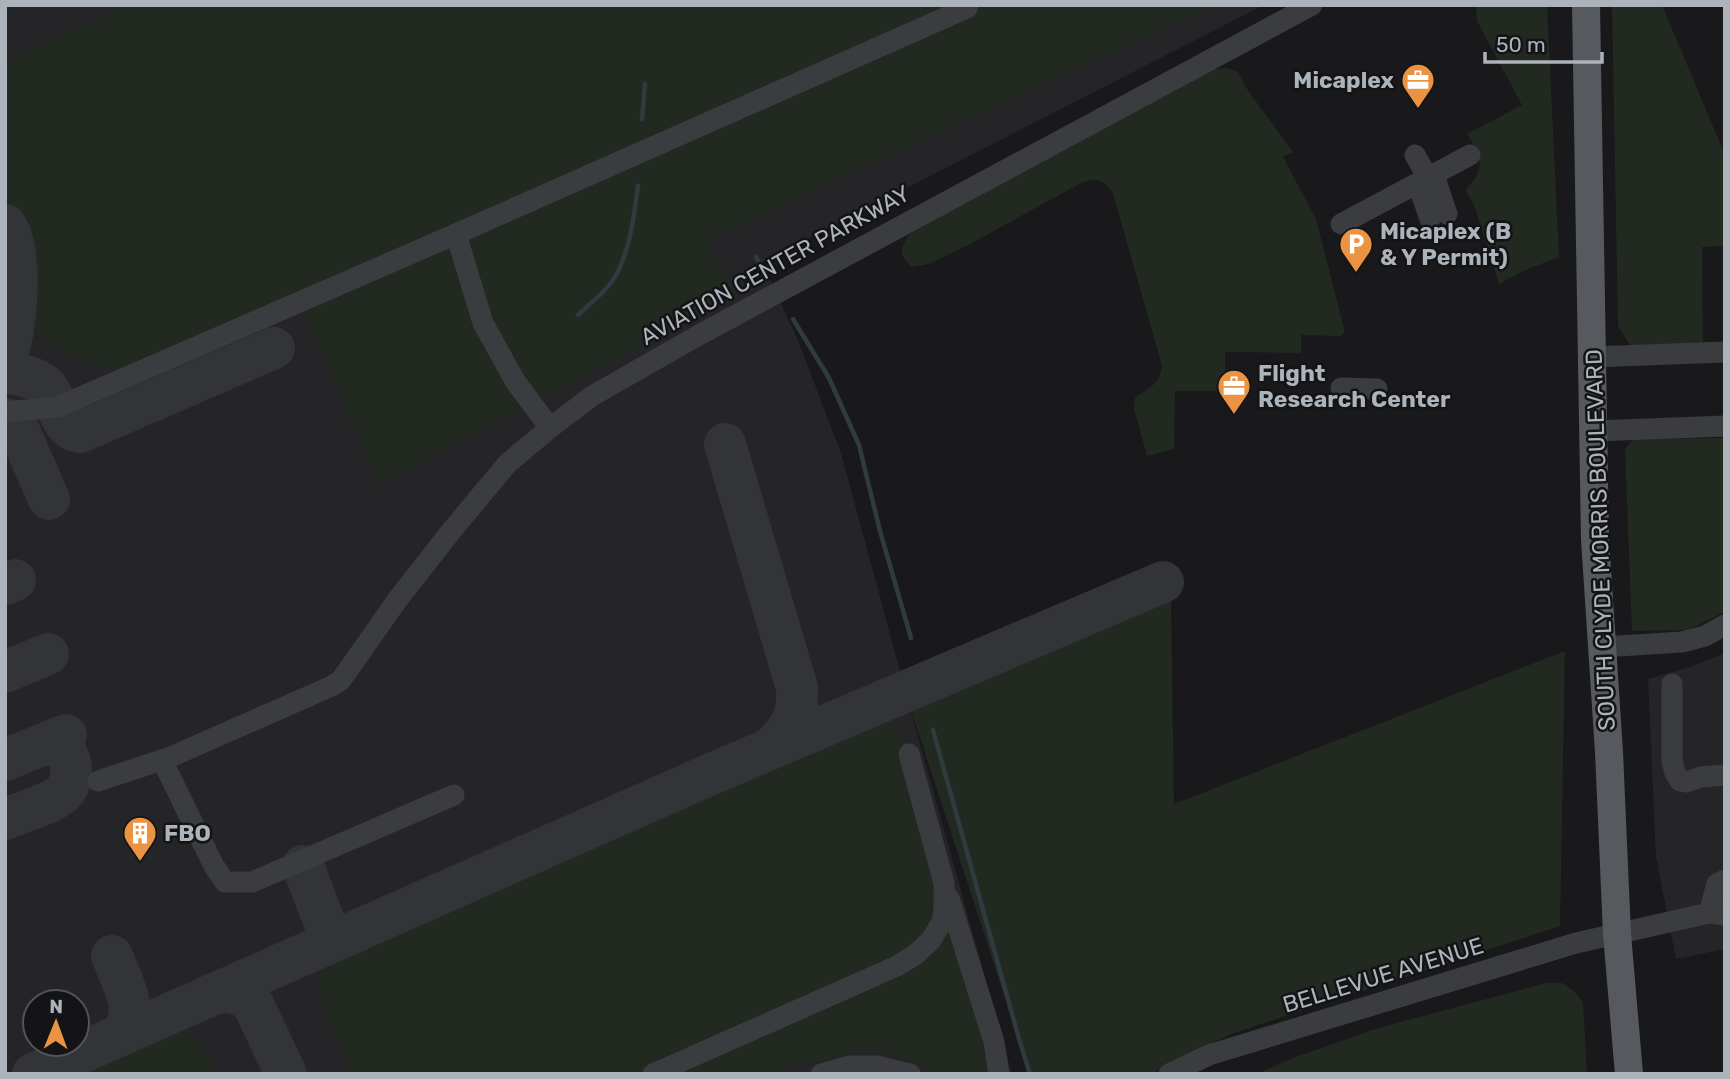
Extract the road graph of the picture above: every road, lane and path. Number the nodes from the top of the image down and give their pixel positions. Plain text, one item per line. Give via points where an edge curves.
1 (968, 5) edge
2 (1311, 5) edge
3 (1586, 5) edge
4 (1439, 216) dead end
5 (1341, 224) dead end
6 (456, 234) junction
7 (1725, 352) edge
8 (1592, 357) junction
9 (1341, 388) dead end
10 (1377, 388) dead end
11 (5, 412) edge
12 (1725, 426) edge
13 (550, 428) junction
14 (1594, 431) junction
15 (1725, 625) edge
16 (1602, 648) junction
17 (1672, 684) dead end
18 (909, 754) dead end
19 (162, 760) junction
20 (1725, 775) edge
21 (99, 781) dead end
22 (454, 795) dead end
23 (1725, 880) edge
24 (944, 883) junction
25 (1717, 914) edge
26 (1617, 934) junction
27 (653, 1074) edge
28 (821, 1074) edge
29 (910, 1074) edge
30 (999, 1074) edge
31 (1168, 1074) edge
32 (1629, 1074) edge

1 - 6 street
2 - 13 street, AVIATION CENTER PARKWAY via 699,335 592,396
3 - 8 main road, SOUTH CLYDE MORRIS BOULEVARD
4 - 5 street via 1442,161
6 - 11 street via 58,407
6 - 13 street via 483,323 515,380
7 - 8 street
8 - 14 main road, SOUTH CLYDE MORRIS BOULEVARD
9 - 10 street
12 - 14 street
13 - 19 street, AVIATION CENTER PARKWAY via 508,463 452,530 341,680
14 - 16 main road, SOUTH CLYDE MORRIS BOULEVARD
15 - 16 street via 1682,642
16 - 26 main road, SOUTH CLYDE MORRIS BOULEVARD
17 - 20 street via 1675,773 1686,782
18 - 24 street
19 - 21 street
19 - 22 street via 225,883 252,882
23 - 25 street via 1717,884
24 - 27 street via 942,922 915,955
24 - 30 street via 994,1042
25 - 26 street, BELLEVUE AVENUE
26 - 31 street, BELLEVUE AVENUE via 1209,1055
26 - 32 main road, SOUTH CLYDE MORRIS BOULEVARD
28 - 29 street via 849,1066 877,1066

